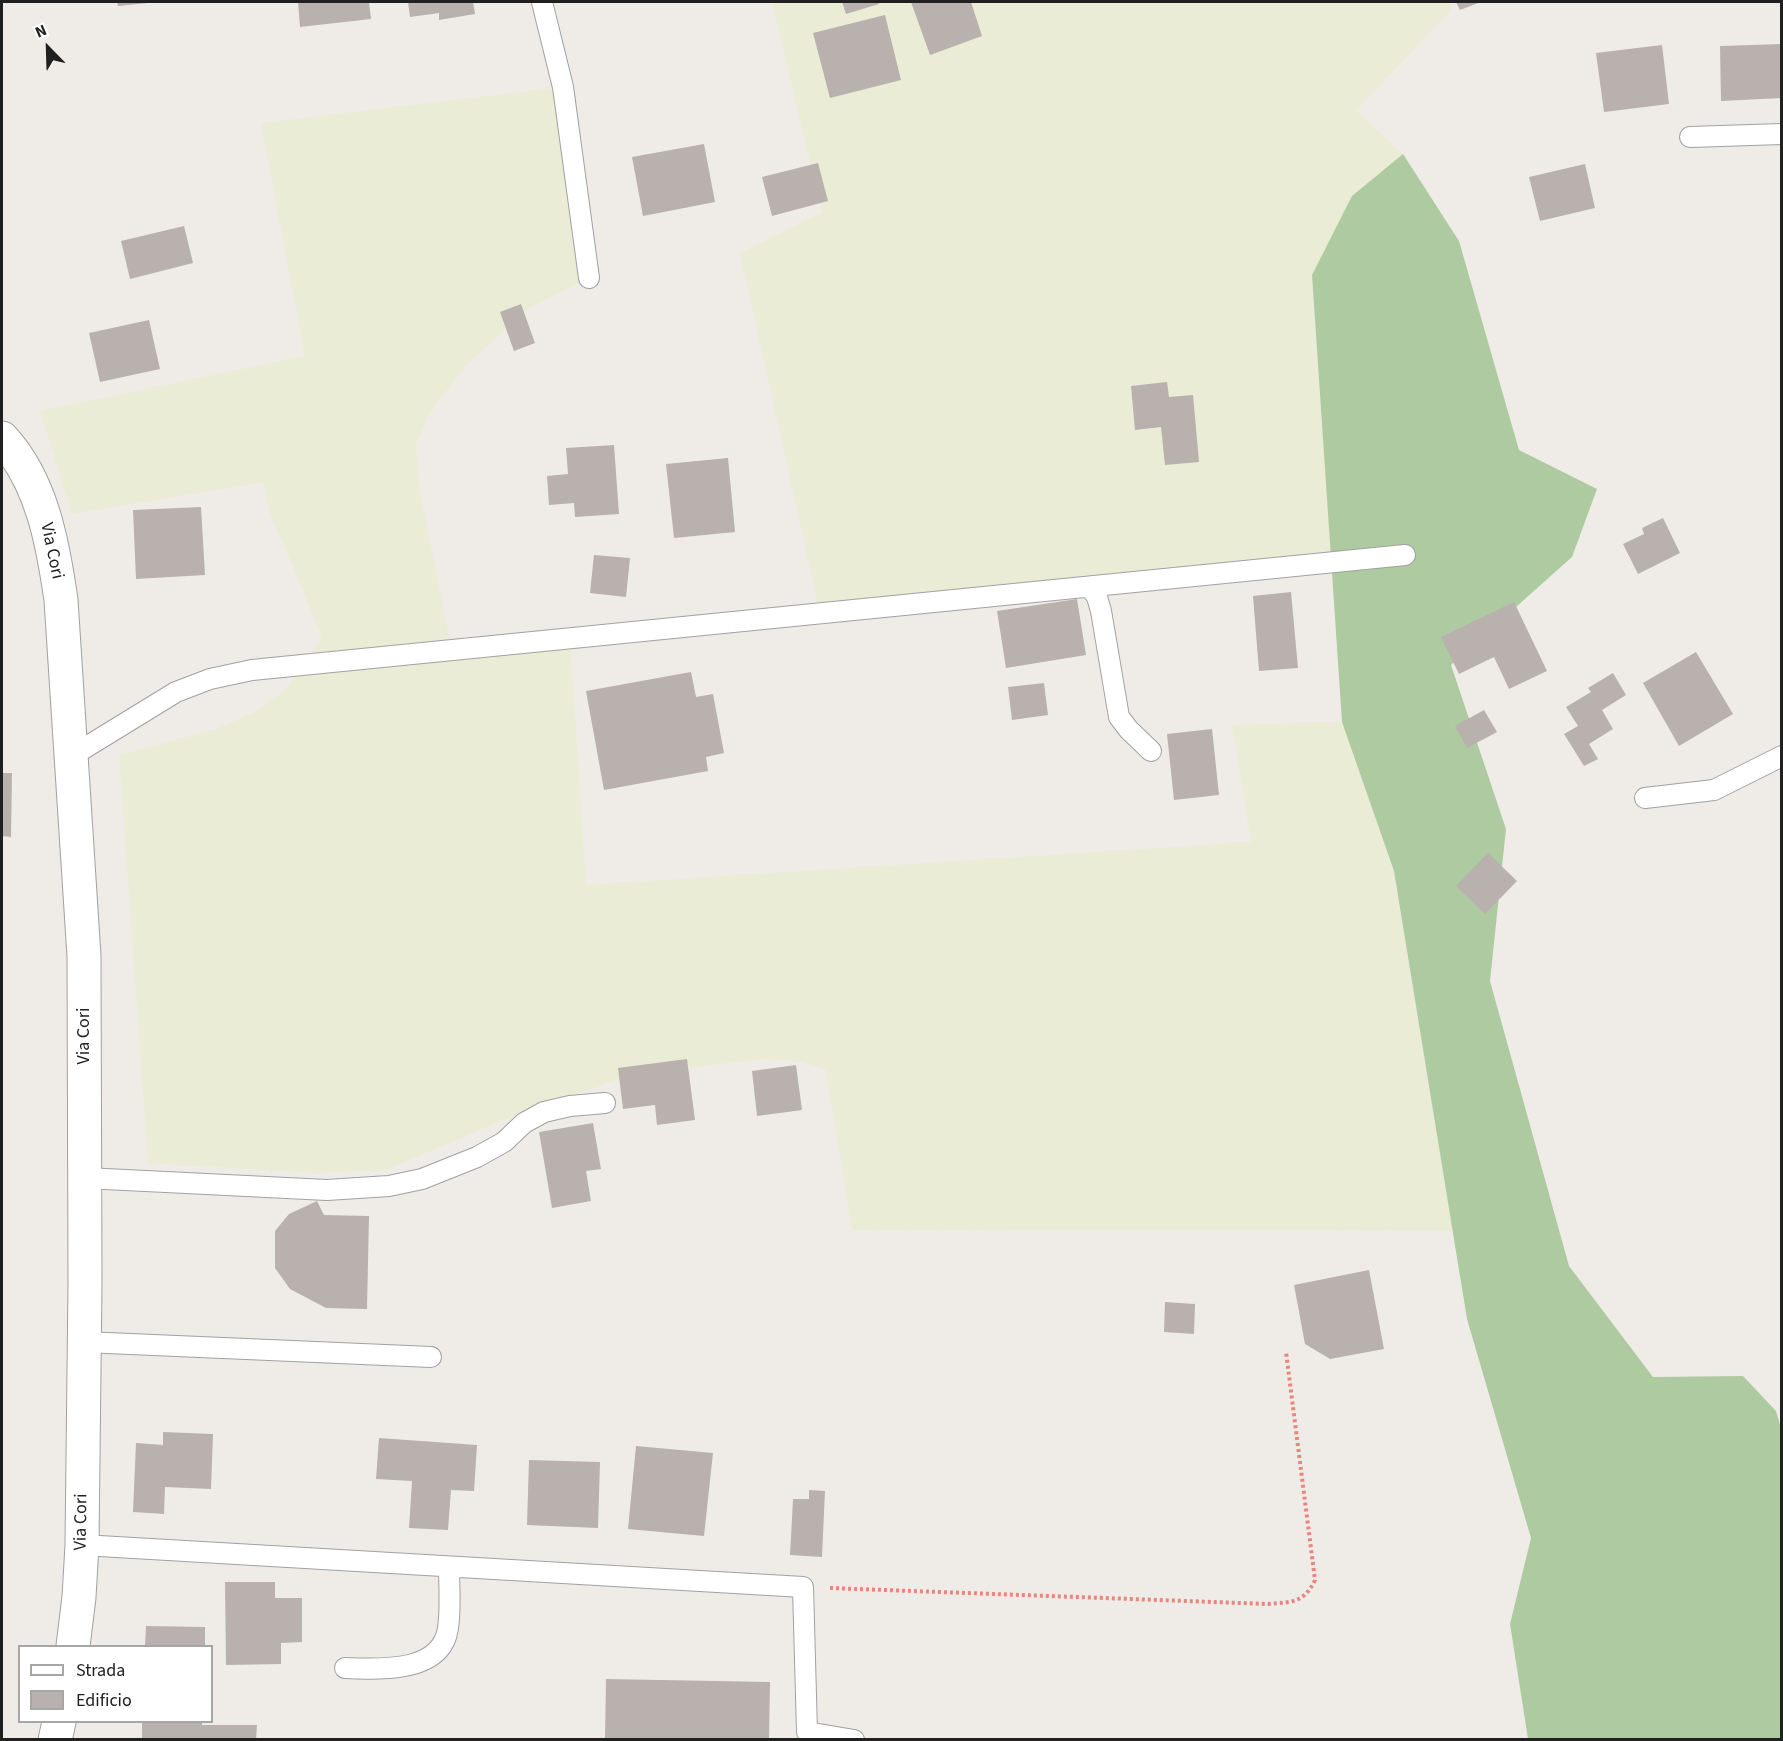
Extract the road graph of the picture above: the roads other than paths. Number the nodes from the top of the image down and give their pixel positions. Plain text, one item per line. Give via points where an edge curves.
1 (542, 2) edge
2 (1782, 134) edge
3 (1690, 137) dead end
4 (589, 278) dead end
5 (2, 438) edge
6 (1405, 555) dead end
7 (1090, 587) junction
8 (1151, 751) dead end
9 (1782, 756) edge
10 (70, 757) junction
11 (1645, 798) dead end
12 (605, 1103) dead end
13 (85, 1178) junction
14 (84, 1342) junction
15 (431, 1357) dead end
16 (82, 1545) junction
17 (449, 1567) junction
18 (73, 1645) edge
19 (345, 1668) dead end
20 (59, 1723) edge
21 (55, 1740) edge
22 (854, 1740) edge

1 - 4 lane via 563,87
2 - 3 lane
5 - 10 street, Via Cori via 27,475 51,540 61,600
6 - 7 lane
7 - 8 lane via 1101,610 1119,717
7 - 10 lane via 252,670 210,679 176,692
9 - 11 lane via 1714,790
10 - 13 street, Via Cori via 84,956
12 - 13 lane via 544,1113 477,1157 422,1179 389,1186 327,1190
13 - 14 street, Via Cori
14 - 15 lane
14 - 16 street, Via Cori
16 - 17 lane
16 - 18 street, Via Cori
17 - 19 lane via 448,1629 432,1655 392,1669
17 - 22 lane via 803,1587 807,1732
20 - 21 street

